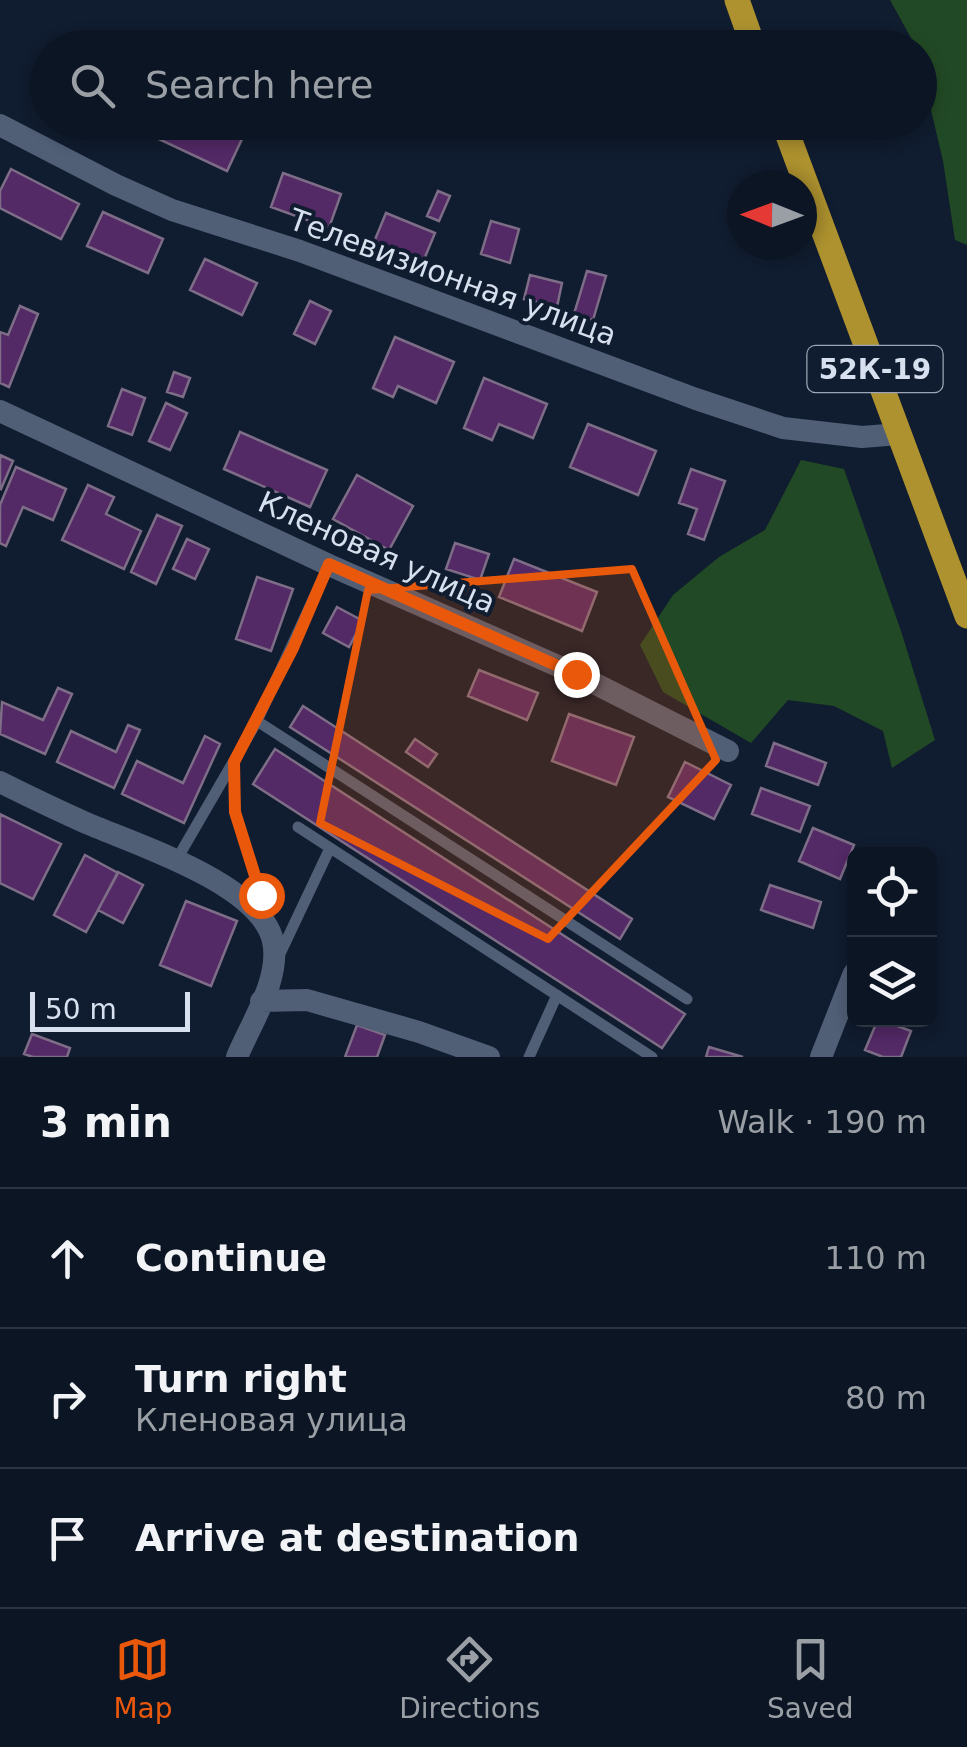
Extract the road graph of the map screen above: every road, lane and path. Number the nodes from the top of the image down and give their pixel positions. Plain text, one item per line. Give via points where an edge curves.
1 (737, 0) edge
2 (748, 30) edge
3 (0, 125) edge
4 (789, 140) edge
5 (0, 410) edge
6 (899, 434) junction
7 (329, 564) junction
8 (967, 616) edge
9 (257, 721) junction
10 (728, 751) dead end
11 (234, 762) junction
12 (0, 782) edge
13 (298, 828) dead end
14 (330, 848) junction
15 (178, 859) junction
16 (267, 924) junction
17 (274, 969) junction
18 (847, 992) edge
19 (557, 995) junction
20 (688, 999) dead end
21 (261, 1001) junction
22 (236, 1057) edge
23 (489, 1057) edge
24 (529, 1057) edge
25 (652, 1057) edge
26 (822, 1057) edge

1 - 2 main road
3 - 6 street, Телевизионная улица via 172,210 696,399 803,431
4 - 6 main road, 52К-19
5 - 7 street, Кленовая улица
6 - 8 main road, 52К-19
7 - 9 lane
7 - 10 street, Кленовая улица via 576,674
9 - 11 lane
9 - 20 lane
11 - 15 lane
11 - 16 path via 235,812
12 - 15 street
13 - 14 lane
14 - 17 lane
14 - 19 lane
15 - 16 street via 252,905
16 - 17 street
17 - 21 street
18 - 26 street
19 - 24 lane
19 - 25 lane
21 - 22 street
21 - 23 street via 307,1000

